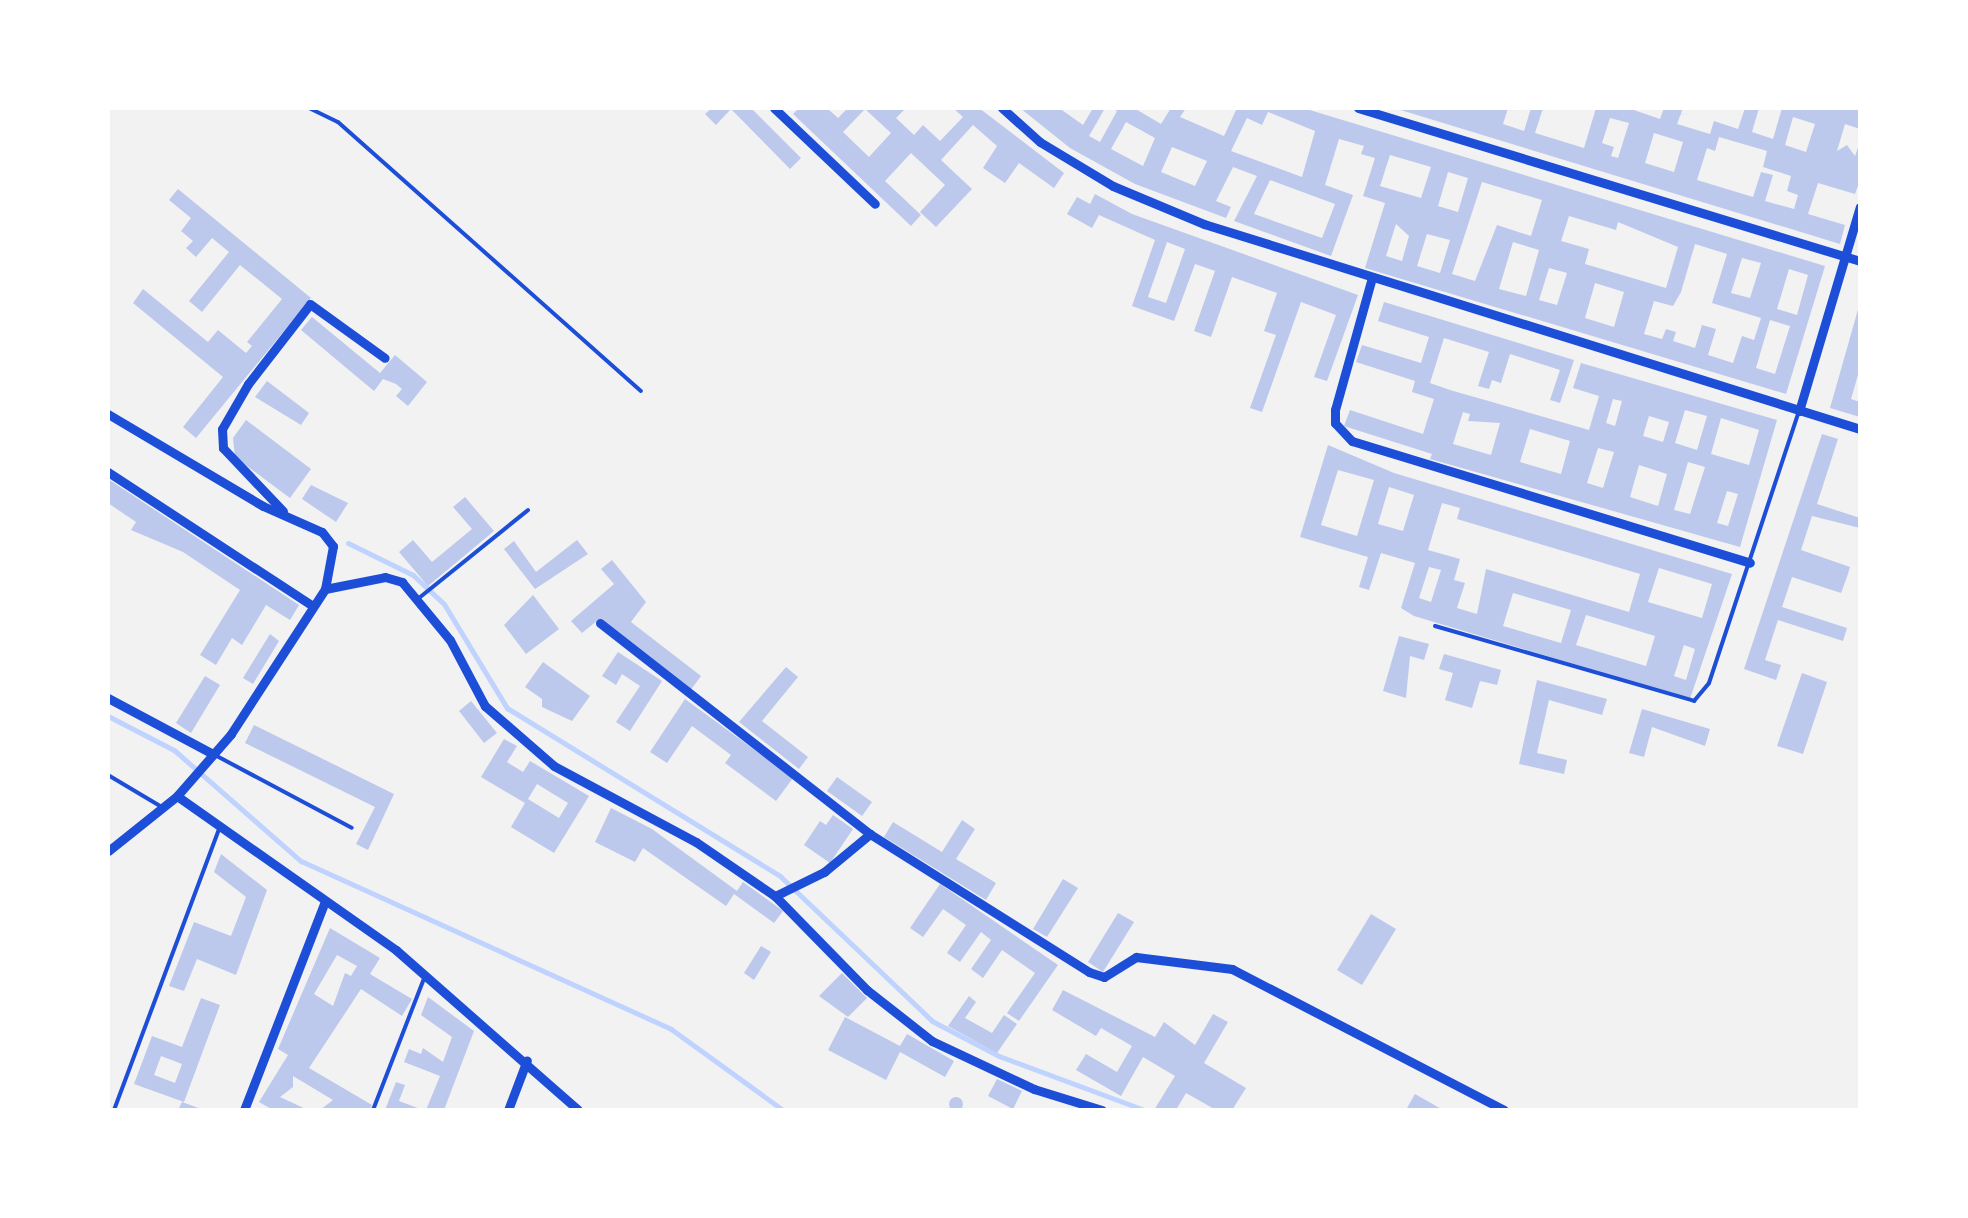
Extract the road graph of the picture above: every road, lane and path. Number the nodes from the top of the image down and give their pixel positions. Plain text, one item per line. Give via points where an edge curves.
1 (309, 108) edge
2 (777, 108) edge
3 (1002, 108) edge
4 (1358, 108) edge
5 (875, 204) dead end
6 (1860, 207) edge
7 (1846, 257) junction
8 (1860, 261) edge
9 (1371, 281) junction
10 (385, 358) dead end
11 (641, 391) dead end
12 (1799, 411) junction
13 (108, 414) edge
14 (1860, 429) edge
15 (108, 472) edge
16 (528, 510) dead end
17 (289, 517) junction
18 (1750, 563) junction
19 (325, 588) junction
20 (418, 598) junction
21 (311, 605) junction
22 (600, 623) dead end
23 (1435, 626) dead end
24 (108, 698) edge
25 (213, 754) junction
26 (108, 775) edge
27 (177, 796) junction
28 (162, 806) junction
29 (220, 827) junction
30 (352, 828) dead end
31 (870, 834) junction
32 (108, 852) edge
33 (780, 893) junction
34 (326, 901) junction
35 (425, 976) junction
36 (527, 1060) junction
37 (114, 1110) edge
38 (244, 1110) edge
39 (374, 1110) edge
40 (508, 1110) edge
41 (578, 1110) edge
42 (1102, 1110) edge
43 (1504, 1110) edge

1 - 11 lane via 338,122
2 - 5 street
3 - 9 street via 1040,142 1113,186
4 - 7 street
6 - 7 street
7 - 8 street
7 - 12 street
9 - 12 street
9 - 18 street via 1335,410 1334,423 1352,440
10 - 17 street via 310,304 248,384 222,429 223,448
12 - 14 street
12 - 18 lane
13 - 17 street
15 - 21 street
16 - 20 lane
17 - 19 street via 328,536 333,546
18 - 23 lane via 1709,682 1694,702
19 - 20 street via 385,577
19 - 21 street
20 - 33 street via 486,706 522,740
21 - 25 street
22 - 31 street
24 - 25 street
25 - 27 street
25 - 30 lane
26 - 28 lane
27 - 28 street
27 - 29 street
28 - 32 street
29 - 34 street
29 - 37 lane
31 - 33 street
31 - 43 street via 1089,972 1104,976 1136,957 1232,969
33 - 42 street via 867,990 932,1042 1034,1089
34 - 35 street
34 - 38 street
35 - 36 street
35 - 39 lane
36 - 40 street
36 - 41 street

